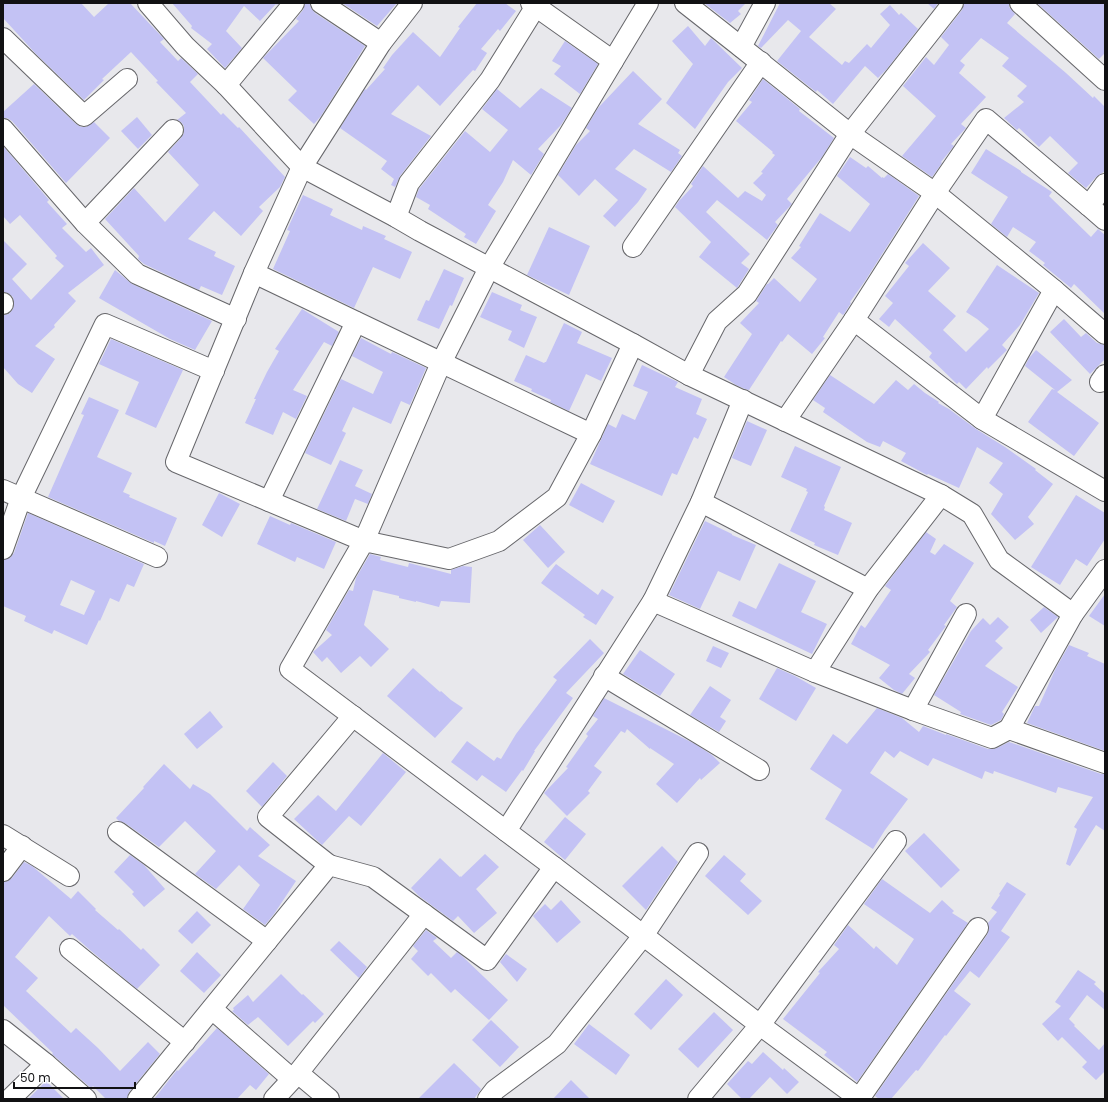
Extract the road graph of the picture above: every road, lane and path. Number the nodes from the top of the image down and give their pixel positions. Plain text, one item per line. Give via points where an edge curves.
1 (148, 3) edge
2 (294, 3) edge
3 (320, 3) edge
4 (412, 3) edge
5 (648, 3) edge
6 (684, 3) edge
7 (765, 3) edge
8 (953, 3) edge
9 (1020, 3) edge
10 (534, 5) edge
11 (3, 38) edge
12 (381, 43) junction
13 (741, 47) junction
14 (613, 61) junction
15 (761, 62) junction
16 (127, 79) dead end
17 (1105, 80) edge
18 (226, 85) junction
19 (3, 129) edge
20 (173, 130) dead end
21 (850, 134) junction
22 (302, 167) junction
23 (1105, 184) edge
24 (935, 193) junction
25 (1089, 206) junction
26 (396, 217) junction
27 (1105, 220) edge
28 (85, 223) junction
29 (633, 247) dead end
30 (489, 268) junction
31 (254, 273) junction
32 (1054, 290) junction
33 (236, 319) junction
34 (854, 320) junction
35 (356, 322) junction
36 (1105, 334) edge
37 (632, 344) junction
38 (441, 363) junction
39 (214, 371) junction
40 (689, 375) junction
41 (743, 400) junction
42 (982, 419) junction
43 (784, 420) junction
44 (591, 434) junction
45 (3, 490) edge
46 (1105, 491) edge
47 (941, 495) junction
48 (21, 498) junction
49 (269, 502) junction
50 (701, 502) junction
51 (364, 541) junction
52 (3, 549) edge
53 (157, 557) dead end
54 (1105, 570) edge
55 (868, 589) junction
56 (653, 601) junction
57 (966, 614) dead end
58 (1073, 614) junction
59 (815, 672) junction
60 (604, 676) junction
61 (913, 710) junction
62 (353, 716) junction
63 (1010, 729) junction
64 (1105, 763) edge
65 (759, 770) dead end
66 (506, 831) junction
67 (118, 832) dead end
68 (3, 835) edge
69 (896, 841) dead end
70 (22, 846) junction
71 (698, 853) dead end
72 (329, 865) junction
73 (554, 866) junction
74 (3, 871) edge
75 (69, 876) dead end
76 (424, 914) junction
77 (978, 928) dead end
78 (643, 936) junction
79 (267, 941) junction
80 (70, 949) dead end
81 (212, 1009) junction
82 (760, 1025) junction
83 (3, 1030) edge
84 (185, 1042) junction
85 (46, 1064) junction
86 (295, 1076) junction
87 (10, 1099) edge
88 (86, 1099) edge
89 (138, 1099) edge
90 (274, 1099) edge
91 (329, 1099) edge
92 (488, 1099) edge
93 (698, 1099) edge
94 (859, 1099) edge

1 - 18 street via 184,46
2 - 18 street
3 - 12 street
4 - 12 street
5 - 14 street
6 - 13 street
7 - 13 street
8 - 21 street
9 - 17 street
10 - 14 street
10 - 26 street via 490,80 409,183
11 - 16 street via 84,116
12 - 22 street
13 - 15 street
14 - 30 street
15 - 21 street
15 - 29 street
18 - 22 street
19 - 28 street
20 - 28 street
21 - 24 street
21 - 40 street via 747,294 717,321
22 - 26 street
22 - 31 street
23 - 25 street
24 - 25 street via 986,119
24 - 32 street
24 - 34 street
25 - 27 street
26 - 30 street
28 - 33 street via 137,274
30 - 37 street
30 - 38 street
31 - 33 street
31 - 35 street
32 - 36 street
32 - 42 street
33 - 39 street
34 - 42 street
34 - 43 street
35 - 38 street
35 - 49 street
37 - 40 street
37 - 44 street
38 - 44 street
38 - 51 street
39 - 48 street via 105,324
39 - 49 street via 176,462
40 - 41 street
41 - 43 street
41 - 50 street
42 - 46 street
43 - 47 street
44 - 51 street via 557,497 499,541 449,559
45 - 48 street
47 - 55 street
47 - 58 street via 972,514 999,560
48 - 52 street
48 - 53 street
49 - 51 street
50 - 55 street
50 - 56 street
51 - 62 street via 290,669
54 - 58 street
55 - 59 street
56 - 59 street
56 - 60 street
57 - 61 street
58 - 63 street
59 - 61 street
60 - 65 street
60 - 66 street
61 - 63 street via 992,738
62 - 66 street
62 - 72 street via 268,818
63 - 64 street
66 - 73 street
67 - 79 street
68 - 70 street
69 - 82 street
70 - 74 street
70 - 75 street
71 - 78 street
72 - 76 street via 373,877
72 - 79 street
73 - 76 street via 487,960
73 - 78 street
76 - 86 street
77 - 94 street
78 - 82 street
78 - 92 street via 557,1044 495,1090
79 - 81 street
80 - 84 street
81 - 84 street
81 - 86 street
82 - 93 street
82 - 94 street
83 - 85 street
84 - 89 street
85 - 87 street
85 - 88 street
86 - 90 street
86 - 91 street

